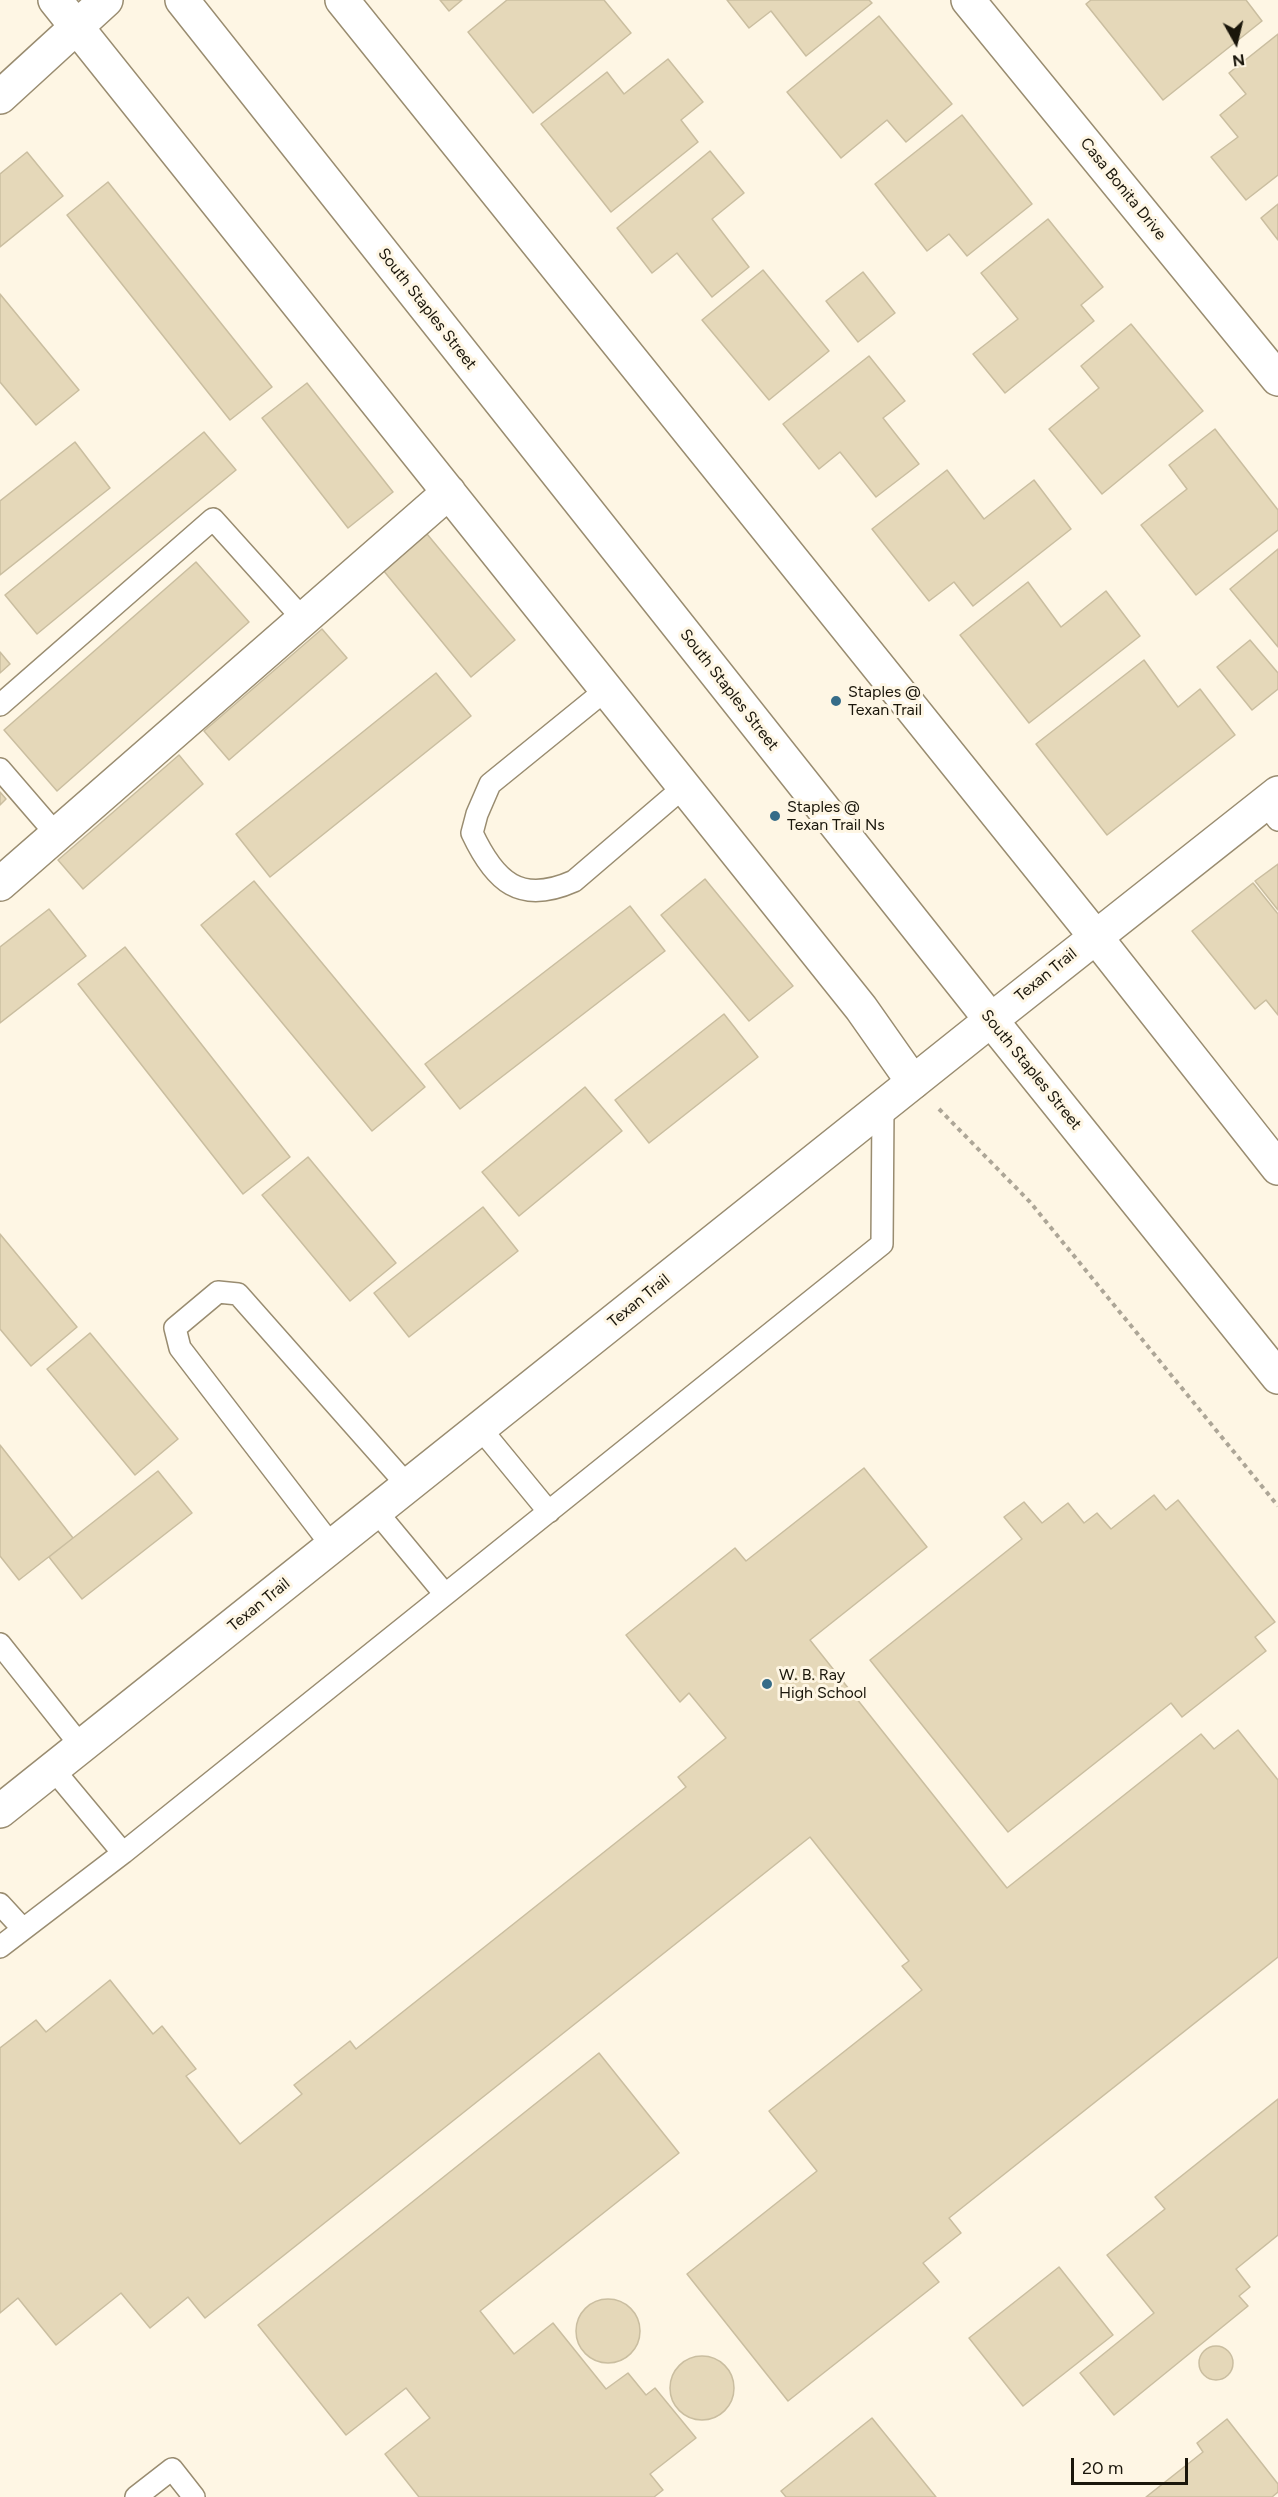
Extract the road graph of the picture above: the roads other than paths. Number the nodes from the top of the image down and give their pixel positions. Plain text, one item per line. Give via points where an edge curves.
1 (55, 0) edge
2 (106, 0) edge
3 (182, 0) edge
4 (342, 0) edge
5 (968, 0) edge
6 (77, 27) junction
7 (0, 97) edge
8 (1278, 379) edge
9 (449, 492) junction
10 (303, 619) junction
11 (607, 689) junction
12 (0, 705) edge
13 (0, 769) edge
14 (685, 786) junction
15 (1274, 805) edge
16 (56, 834) junction
17 (0, 884) edge
18 (1095, 936) junction
19 (991, 1020) junction
20 (914, 1082) junction
21 (883, 1107) junction
22 (1278, 1168) edge
23 (1278, 1377) edge
24 (480, 1428) junction
25 (408, 1486) junction
26 (376, 1511) junction
27 (549, 1512) junction
28 (332, 1546) junction
29 (444, 1593) junction
30 (0, 1644) edge
31 (81, 1746) junction
32 (52, 1769) junction
33 (1, 1809) edge
34 (123, 1852) junction
35 (0, 1904) edge
36 (23, 1929) junction
37 (0, 1947) edge
38 (136, 2497) edge
39 (194, 2497) edge

1 - 6 street
2 - 6 street
3 - 19 street, South Staples Street
4 - 18 street
5 - 8 street, Casa Bonita Drive
6 - 7 street
6 - 9 street
9 - 10 street
9 - 11 street
10 - 12 lane via 213,519
10 - 16 street
11 - 14 street
11 - 14 lane via 490,784 472,833 494,874 525,891 552,890 574,881
13 - 16 lane
14 - 20 street via 861,1008
15 - 18 street, Texan Trail
16 - 17 street
18 - 19 street, Texan Trail
18 - 22 street
19 - 20 street, Texan Trail
19 - 23 street, South Staples Street
20 - 21 street, Texan Trail
21 - 24 street, Texan Trail
21 - 27 lane via 882,1244
24 - 25 street, Texan Trail
24 - 27 lane
25 - 26 street, Texan Trail
25 - 28 lane via 238,1294 218,1292 176,1328 180,1348
26 - 28 street, Texan Trail
26 - 29 lane
27 - 29 lane
28 - 31 street, Texan Trail
29 - 34 lane
30 - 31 lane
31 - 32 street, Texan Trail
32 - 33 street, Texan Trail
32 - 34 lane
34 - 36 lane
35 - 36 lane
36 - 37 lane
38 - 39 lane via 172,2469

